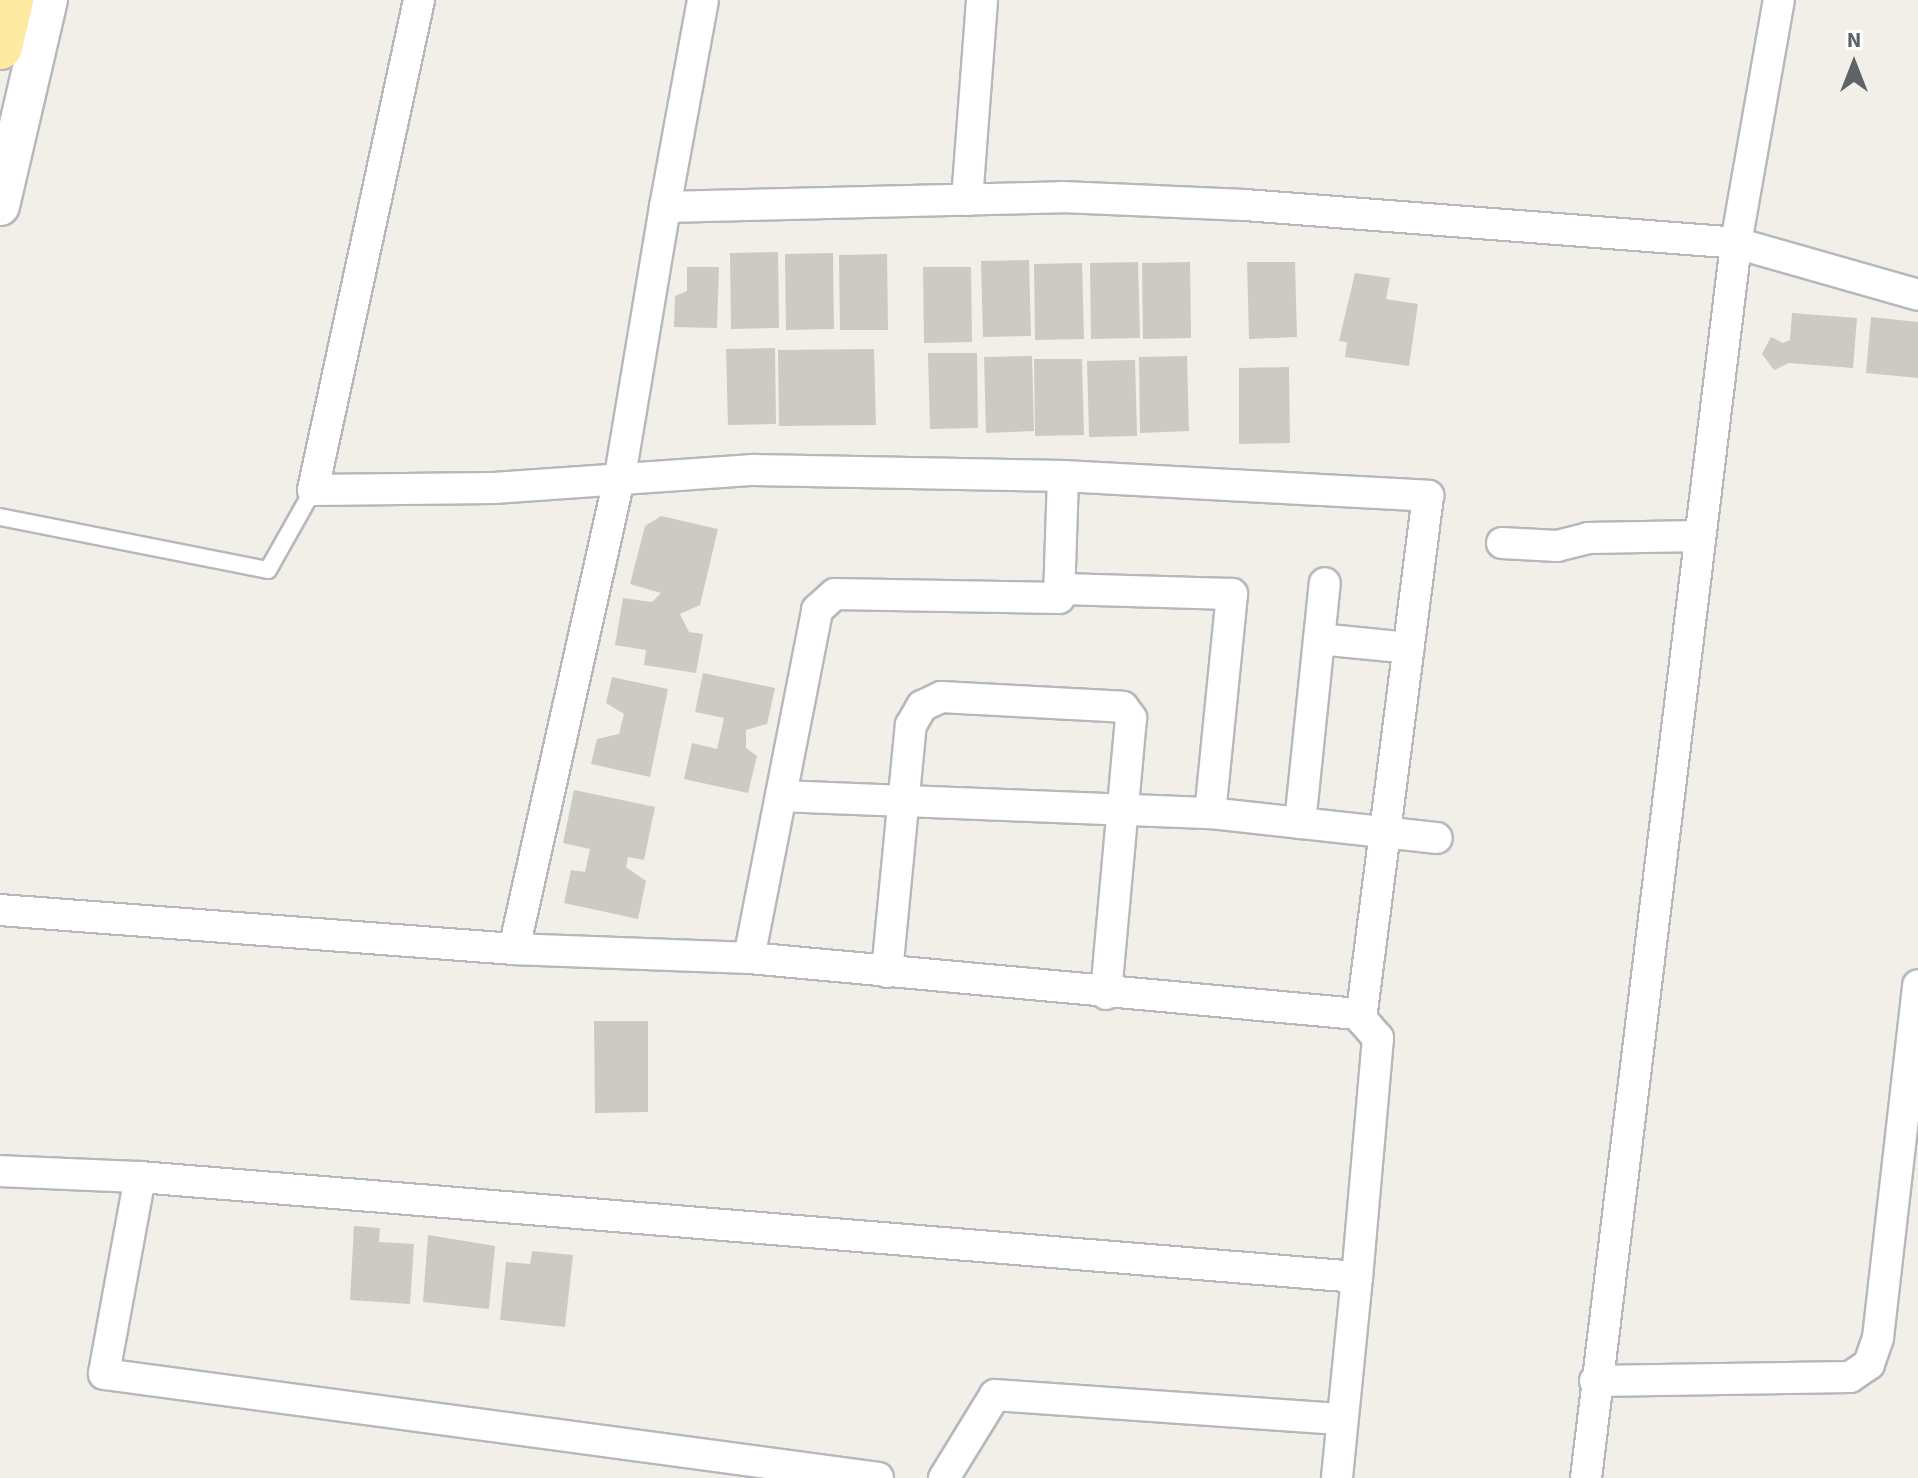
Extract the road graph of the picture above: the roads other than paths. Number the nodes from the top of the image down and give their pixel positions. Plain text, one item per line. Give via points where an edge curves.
1 (11, 0) edge
2 (48, 0) edge
3 (419, 0) edge
4 (703, 0) edge
5 (982, 0) edge
6 (1779, 0) edge
7 (0, 47) edge
8 (967, 200) junction
9 (0, 206) edge
10 (665, 207) junction
11 (1736, 243) junction
12 (1918, 295) edge
13 (620, 476) junction
14 (1063, 476) junction
15 (313, 490) junction
16 (0, 517) edge
17 (1700, 536) junction
18 (1502, 543) dead end
19 (1325, 583) dead end
20 (1060, 589) junction
21 (1319, 639) junction
22 (1409, 648) junction
23 (782, 796) junction
24 (906, 798) junction
25 (1123, 809) junction
26 (1210, 813) junction
27 (1300, 823) junction
28 (1385, 833) junction
29 (1437, 838) dead end
30 (0, 910) edge
31 (514, 949) junction
32 (749, 958) junction
33 (887, 972) junction
34 (1918, 985) edge
35 (1106, 994) junction
36 (1361, 1019) junction
37 (0, 1171) edge
38 (140, 1177) junction
39 (1357, 1277) junction
40 (1595, 1381) junction
41 (1342, 1419) junction
42 (878, 1478) edge
43 (944, 1478) edge
44 (1337, 1478) edge
45 (1586, 1478) edge

1 - 7 highway
2 - 9 street
3 - 15 street
4 - 10 street
5 - 8 street
6 - 11 street
8 - 10 street
8 - 11 street via 1062,197 1245,205
10 - 13 street
11 - 12 street
11 - 17 street
13 - 14 street via 753,470
13 - 15 street via 494,488
13 - 31 street
14 - 20 street
14 - 22 street via 1428,496
15 - 16 lane via 268,570
17 - 18 street via 1588,538 1557,546
17 - 40 street
19 - 21 street
20 - 23 street via 1059,598 835,594 824,601 817,610
20 - 26 street via 1232,594
21 - 22 street
21 - 27 street
22 - 28 street
23 - 24 street
23 - 32 street
24 - 25 street
24 - 25 street via 911,725 922,706 941,697 1123,707 1131,718
24 - 33 street
25 - 26 street
25 - 35 street
26 - 27 street
27 - 28 street
28 - 29 street
28 - 36 street
30 - 31 street
31 - 32 street
32 - 33 street
33 - 35 street
34 - 40 street via 1878,1338 1869,1364 1850,1377
35 - 36 street via 1357,1014
36 - 39 street via 1378,1038
37 - 38 street
38 - 39 street
38 - 42 street via 104,1374
39 - 41 street
40 - 45 street
41 - 43 street via 995,1395
41 - 44 street

